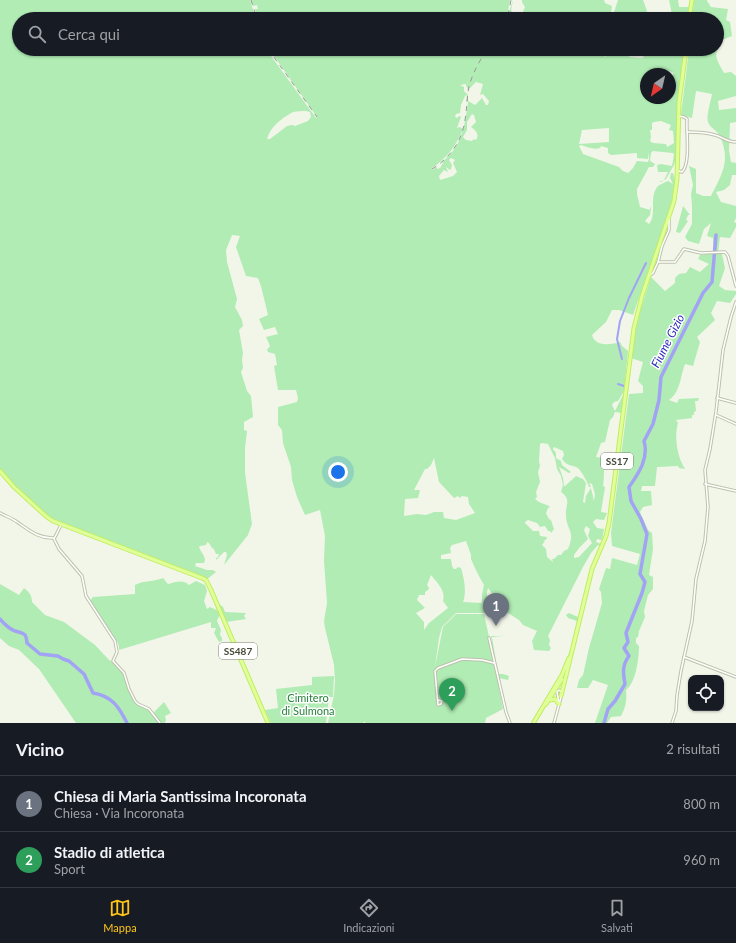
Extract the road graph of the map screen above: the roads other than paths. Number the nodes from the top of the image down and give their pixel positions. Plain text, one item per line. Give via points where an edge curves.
1 (692, 0) edge
2 (690, 12) edge
3 (685, 56) edge
4 (679, 116) junction
5 (687, 132) junction
6 (736, 142) edge
7 (677, 170) junction
8 (661, 245) junction
9 (658, 262) junction
10 (650, 275) junction
11 (736, 286) edge
12 (736, 302) edge
13 (717, 398) junction
14 (736, 402) edge
15 (715, 415) junction
16 (736, 424) edge
17 (0, 471) edge
18 (705, 484) junction
19 (736, 491) edge
20 (0, 513) edge
21 (61, 525) junction
22 (54, 538) junction
23 (489, 638) dead end
24 (574, 645) junction
25 (684, 657) junction
26 (570, 661) junction
27 (494, 663) junction
28 (736, 677) edge
29 (562, 696) junction
30 (438, 700) dead end
31 (548, 701) junction
32 (559, 704) junction
33 (533, 722) edge
34 (160, 723) edge
35 (268, 723) edge
36 (510, 723) edge
37 (554, 723) edge
38 (672, 723) edge

1 - 2 main road
3 - 4 main road, SS17
4 - 5 street via 686,119
4 - 7 main road, SS17
5 - 6 street via 705,132
5 - 7 street via 686,167 682,172
7 - 8 main road, SS17 via 674,201
8 - 9 street
8 - 10 main road, SS17
9 - 10 street
9 - 11 street via 675,262 684,249 701,253 724,252 728,256
10 - 24 main road, SS17 via 634,328 609,523 592,569
12 - 13 street via 722,350
13 - 14 street
13 - 15 street
15 - 16 street
15 - 18 street via 705,470
17 - 21 main road, SS487 via 14,488 47,517
18 - 19 street
18 - 25 street via 708,507 706,534
20 - 22 street via 36,535
21 - 22 street
21 - 35 main road, SS487 via 206,580
22 - 34 street via 82,576 86,596 115,641 117,652 113,662 124,674 135,701 149,708
23 - 27 street
24 - 26 main road, SS17
24 - 33 main road, SS17 via 562,675
25 - 28 street
25 - 38 street
26 - 29 main road
26 - 31 main road, SS17 via 562,680
27 - 30 street via 462,659 438,668 435,671
27 - 36 street
29 - 32 street
29 - 32 street via 561,690 558,690
31 - 32 main road via 554,698
31 - 33 main road, SS17
32 - 37 street

